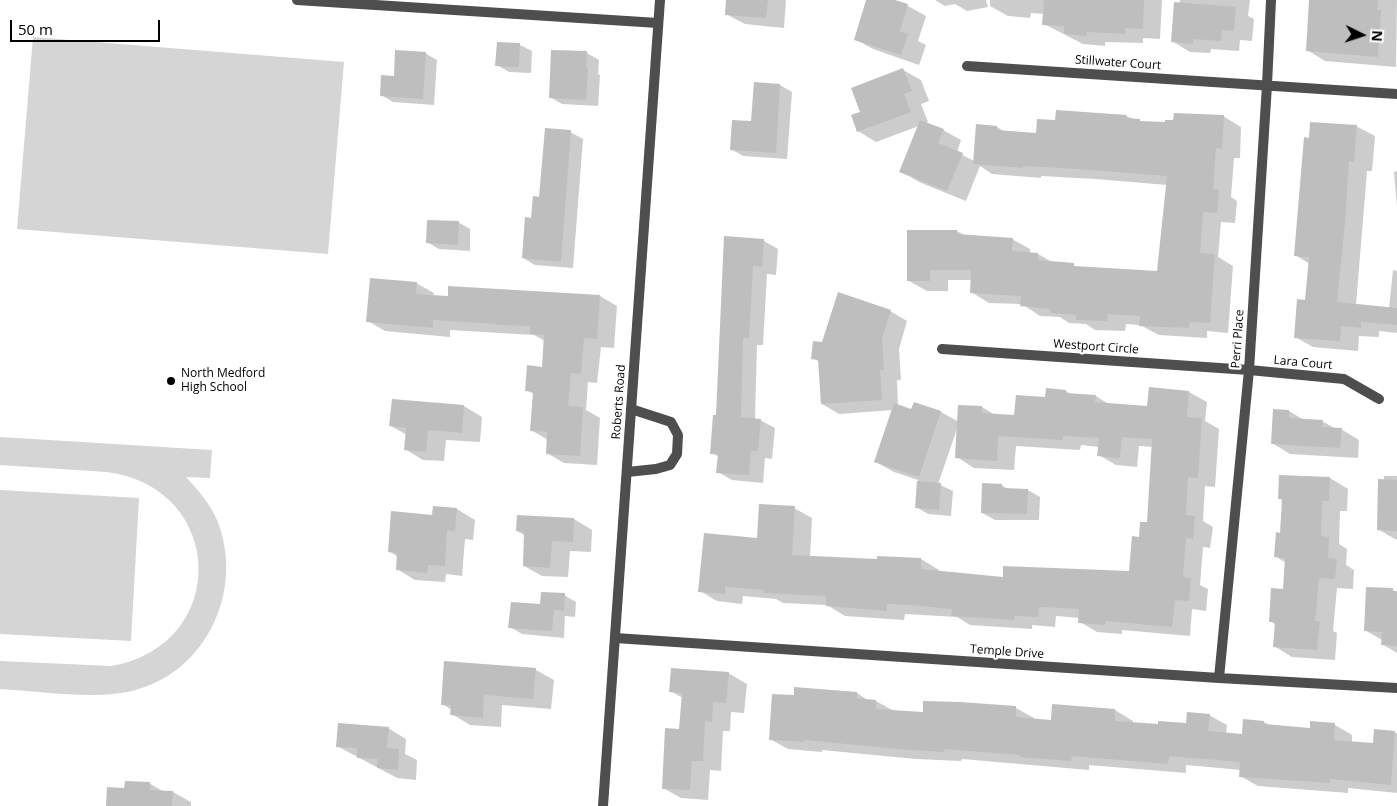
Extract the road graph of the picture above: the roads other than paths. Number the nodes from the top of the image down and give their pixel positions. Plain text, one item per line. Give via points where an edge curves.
1 (297, 0) edge
2 (660, 0) edge
3 (1271, 0) edge
4 (658, 23) junction
5 (967, 66) dead end
6 (1267, 85) junction
7 (1397, 94) edge
8 (942, 349) dead end
9 (1248, 370) junction
10 (1379, 399) dead end
11 (631, 410) junction
12 (627, 472) junction
13 (615, 638) junction
14 (1219, 678) junction
15 (1397, 688) edge
16 (603, 806) edge

1 - 4 street
2 - 4 street, Roberts Road
3 - 6 street, Perri Place
4 - 11 street, Roberts Road
5 - 6 street, Stillwater Court
6 - 7 street, Stillwater Court
6 - 9 street, Perri Place
8 - 9 street, Westport Circle
9 - 10 street, Lara Court via 1344,379
9 - 14 street, Perri Place
11 - 12 street, Roberts Road
11 - 12 street via 671,422 678,434 677,454 670,465
12 - 13 street, Roberts Road
13 - 14 street, Temple Drive
13 - 16 street, Roberts Road
14 - 15 street, Temple Drive

